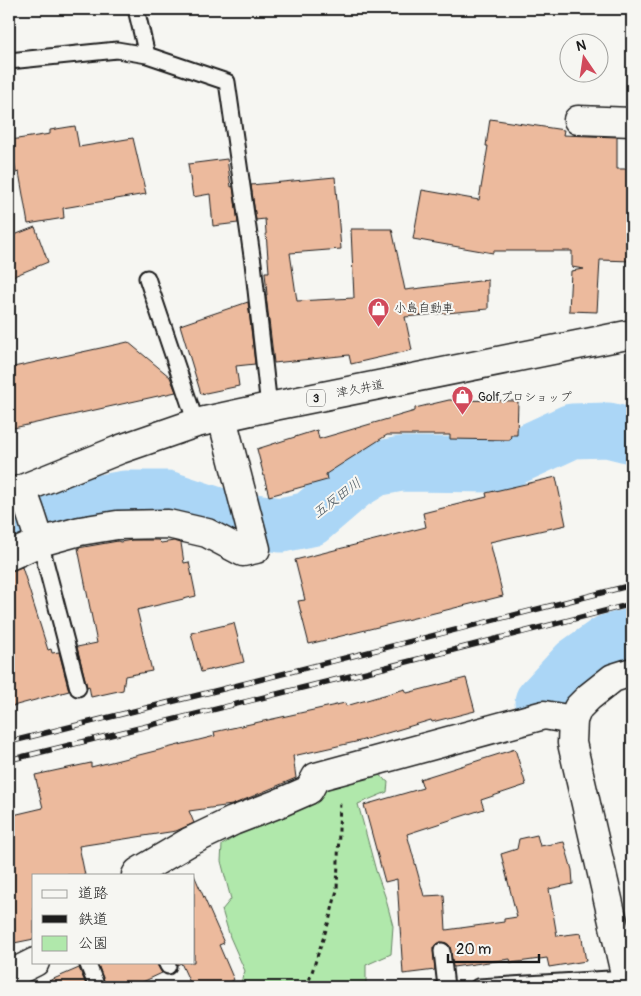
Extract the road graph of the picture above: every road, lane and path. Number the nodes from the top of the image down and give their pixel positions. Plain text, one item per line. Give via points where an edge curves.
1 (136, 9) edge
2 (147, 55) junction
3 (9, 61) edge
4 (578, 120) dead end
5 (632, 122) edge
6 (147, 278) dead end
7 (632, 334) edge
8 (269, 407) junction
9 (209, 420) junction
10 (28, 515) edge
11 (9, 556) edge
12 (632, 672) edge
13 (78, 688) dead end
14 (573, 720) junction
15 (340, 769) junction
16 (137, 874) edge
17 (442, 951) dead end
18 (32, 964) edge
19 (88, 964) edge
20 (9, 975) edge
21 (625, 982) edge
22 (97, 987) edge
23 (307, 987) edge
24 (446, 987) edge
25 (478, 987) edge

1 - 2 lane
2 - 3 lane via 117,50
2 - 8 lane via 227,82 253,263
4 - 5 street
6 - 9 lane
7 - 8 street, 津久井道 / 3
8 - 9 street, 津久井道 / 3
9 - 10 street, 津久井道 / 3 via 121,449
9 - 10 street via 240,488 256,549 243,552 207,533 168,524 117,525 80,532
10 - 11 street
10 - 13 lane
12 - 14 street via 613,678 595,692 578,708
14 - 15 street via 544,715
14 - 21 street via 572,742
15 - 16 street via 316,776 309,790 188,842
15 - 23 path via 337,890
17 - 24 lane
18 - 20 street
19 - 22 lane
21 - 25 lane

